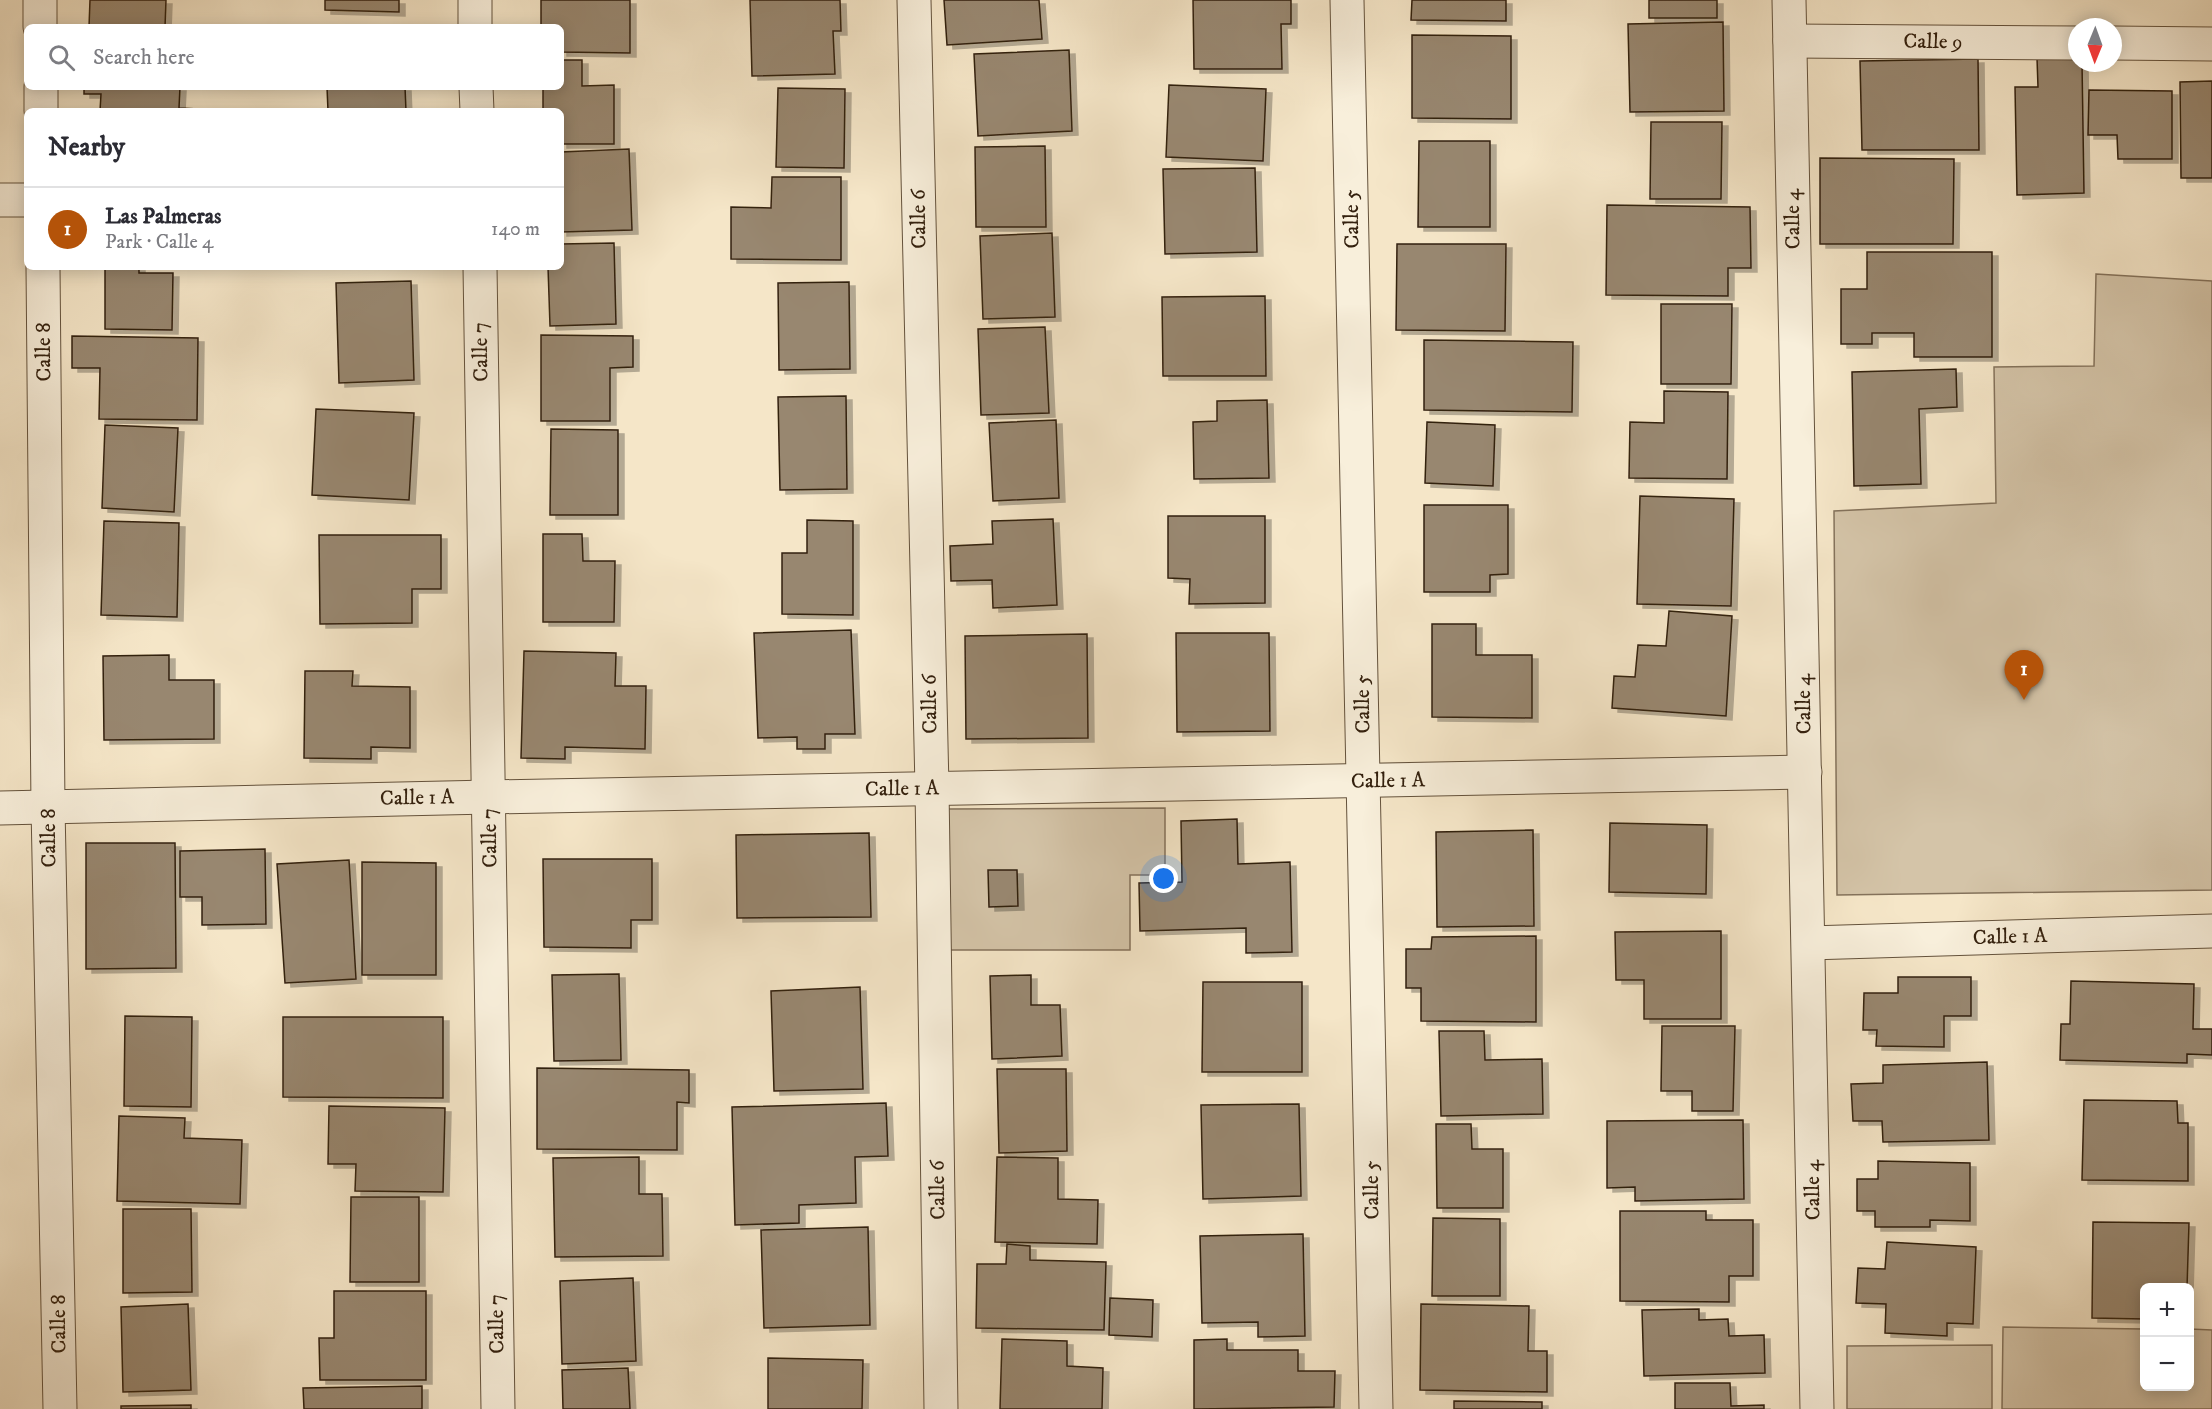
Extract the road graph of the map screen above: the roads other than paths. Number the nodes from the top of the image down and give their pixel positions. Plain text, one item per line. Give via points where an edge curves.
1 (40, 0) edge
2 (475, 0) edge
3 (914, 0) edge
4 (1347, 0) edge
5 (1789, 0) edge
6 (40, 24) edge
7 (475, 24) edge
8 (1790, 40) junction
9 (2068, 43) edge
10 (2122, 43) edge
11 (2212, 44) edge
12 (41, 90) edge
13 (476, 90) edge
14 (41, 108) edge
15 (477, 108) edge
16 (0, 200) edge
17 (24, 200) edge
18 (43, 270) edge
19 (480, 270) edge
20 (1805, 772) junction
21 (1364, 782) junction
22 (932, 788) junction
23 (489, 797) junction
24 (48, 807) junction
25 (0, 808) edge
26 (2212, 931) edge
27 (1809, 943) junction
28 (60, 1409) edge
29 (498, 1409) edge
30 (941, 1409) edge
31 (1376, 1409) edge
32 (1817, 1409) edge

1 - 6 street
2 - 7 street
3 - 22 street, Calle 6
4 - 21 street, Calle 5
5 - 8 street, Calle 4
8 - 9 street, Calle 9
8 - 20 street, Calle 4
10 - 11 street
12 - 14 street
13 - 15 street
16 - 17 street
18 - 24 street, Calle 8
19 - 23 street, Calle 7
20 - 21 street, Calle 1 A
20 - 27 street, Calle 4
21 - 22 street, Calle 1 A
21 - 31 street, Calle 5
22 - 23 street, Calle 1 A
22 - 30 street, Calle 6
23 - 24 street, Calle 1 A
23 - 29 street, Calle 7
24 - 25 street, Calle 1 A
24 - 28 street, Calle 8
26 - 27 street, Calle 1 A
27 - 32 street, Calle 4

